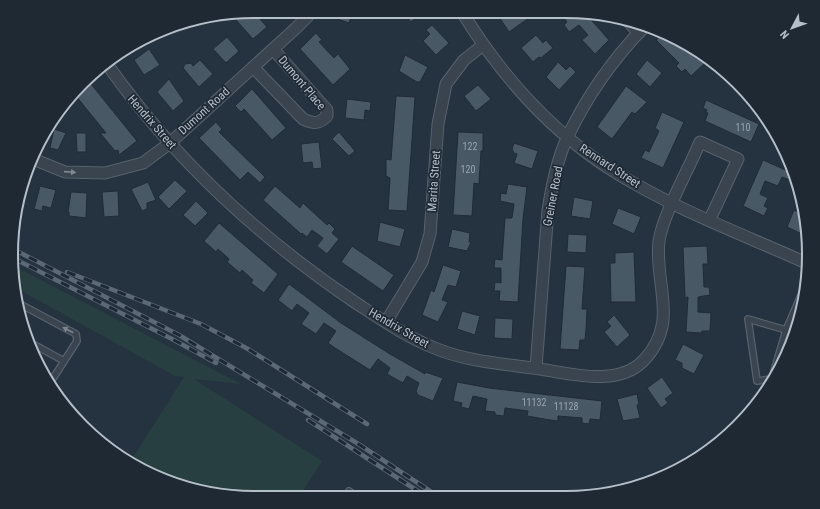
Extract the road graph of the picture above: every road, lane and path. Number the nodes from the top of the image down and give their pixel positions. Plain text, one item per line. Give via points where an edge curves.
1 (306, 18) edge
2 (466, 18) edge
3 (641, 31) edge
4 (483, 45) junction
5 (273, 49) junction
6 (253, 67) junction
7 (110, 68) edge
8 (567, 137) junction
9 (170, 143) junction
10 (37, 161) edge
11 (673, 203) junction
12 (710, 220) junction
13 (802, 261) edge
14 (24, 306) edge
15 (796, 308) edge
16 (386, 322) junction
17 (786, 330) junction
18 (789, 331) edge
19 (36, 346) edge
20 (64, 361) junction
21 (777, 361) edge
22 (536, 368) junction
23 (53, 378) edge
24 (765, 380) edge

1 - 5 street, Dumont Road
2 - 4 street, Rennard Street
3 - 8 street, Greiner Road via 595,88
4 - 8 street, Rennard Street via 523,95
4 - 16 street, Marita Street via 464,60 446,84 438,124 430,234 422,262
5 - 6 street, Dumont Road
5 - 6 street, Dumont Place via 327,110 327,116 312,124 304,120
6 - 9 street, Dumont Road
7 - 9 street, Hendrix Street
8 - 11 street, Rennard Street via 618,174
8 - 22 street, Greiner Road via 548,210
10 -> 9 street, Dumont Road via 65,172 105,173 142,163
9 - 16 street, Hendrix Street via 274,242 330,285
11 - 12 street, Rennard Street
11 - 12 street, Hendrix Street via 700,142 738,159
11 - 22 street, Hendrix Street via 659,239 664,316 659,337 642,362 625,372 602,377
12 - 13 street, Rennard Street
20 -> 14 lane via 77,341 76,334
15 - 17 lane
16 - 22 street, Hendrix Street via 438,350 478,360
17 - 18 lane
17 - 21 lane
17 - 24 lane via 748,319 757,381
19 - 20 lane
20 - 23 lane

